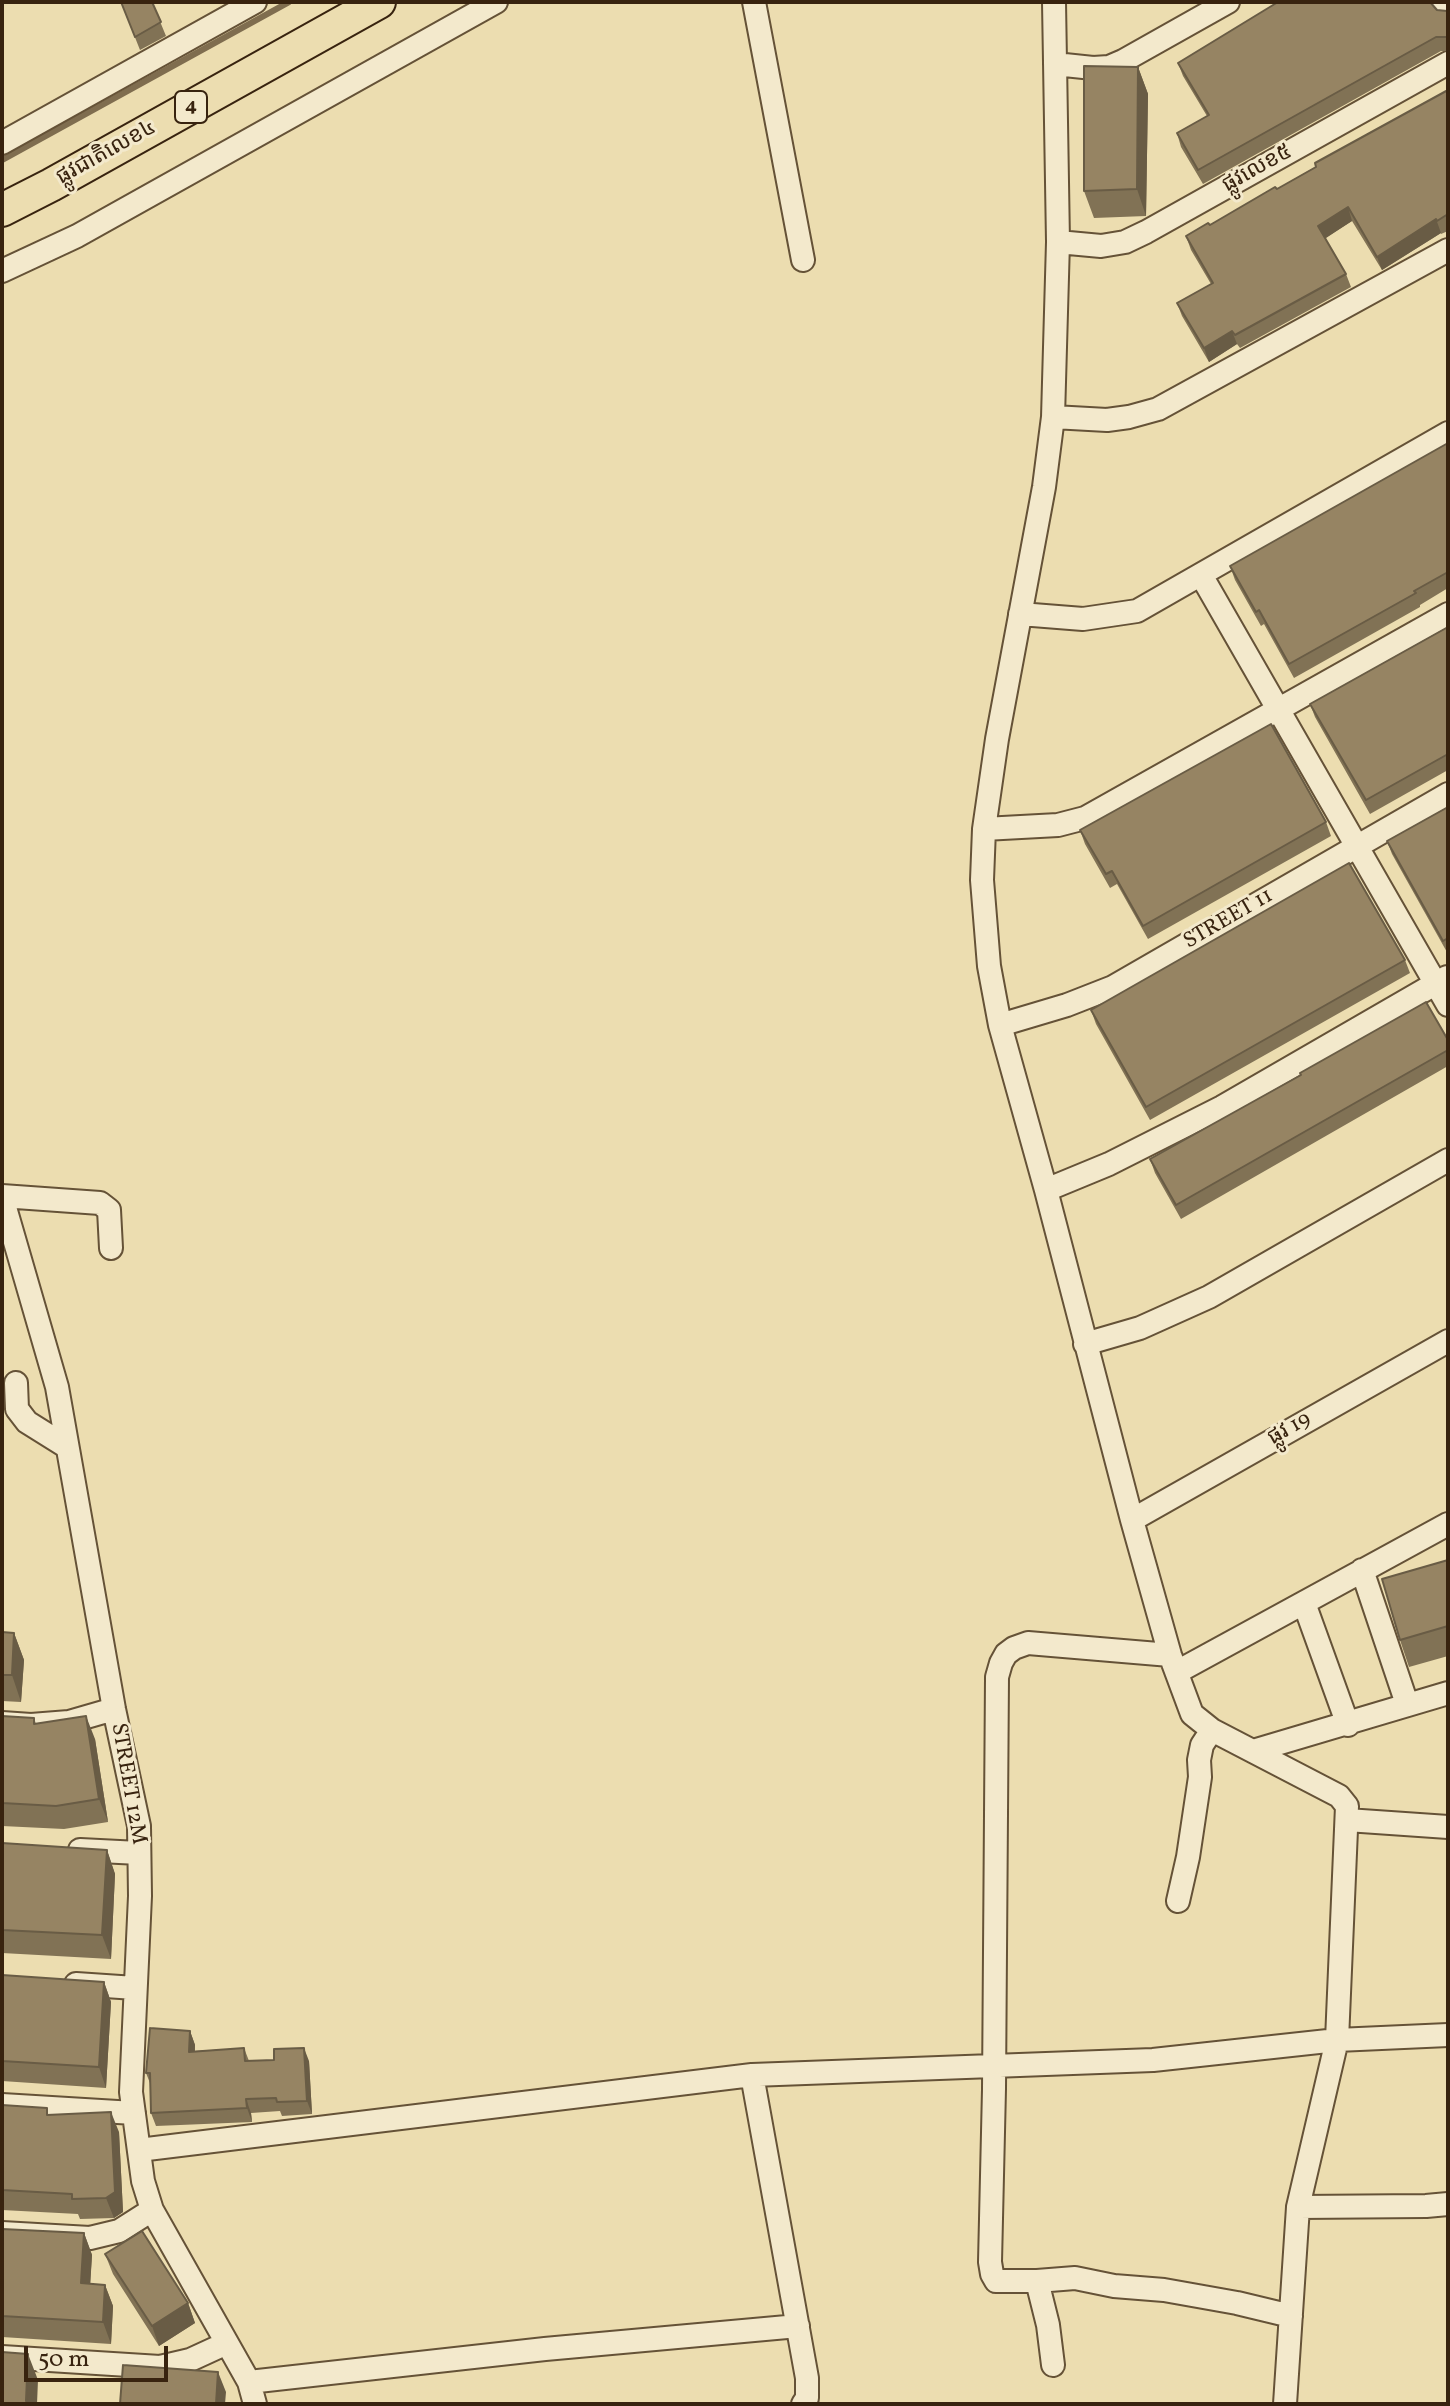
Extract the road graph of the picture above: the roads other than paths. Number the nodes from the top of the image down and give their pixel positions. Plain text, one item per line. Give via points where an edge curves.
1 (255, 2) edge
2 (379, 2) edge
3 (496, 2) edge
4 (754, 2) edge
5 (1054, 2) edge
6 (1228, 2) edge
7 (1443, 2) edge
8 (1448, 11) edge
9 (1448, 63) edge
10 (1055, 64) junction
11 (2, 143) edge
12 (2, 210) edge
13 (1058, 242) junction
14 (1448, 250) edge
15 (803, 260) dead end
16 (2, 271) edge
17 (1053, 417) junction
18 (1448, 433) edge
19 (1201, 575) junction
20 (1020, 614) junction
21 (1448, 614) edge
22 (1278, 709) junction
23 (1448, 794) edge
24 (984, 829) junction
25 (1357, 847) junction
26 (1442, 980) edge
27 (1448, 1005) edge
28 (1000, 1025) junction
29 (1448, 1160) edge
30 (1046, 1190) junction
31 (2, 1196) edge
32 (111, 1248) dead end
33 (1448, 1341) edge
34 (1085, 1344) junction
35 (9, 1382) edge
36 (57, 1387) junction
37 (67, 1447) junction
38 (1132, 1520) junction
39 (1448, 1524) edge
40 (1362, 1570) junction
41 (1304, 1603) junction
42 (1173, 1663) junction
43 (1448, 1693) edge
44 (1407, 1704) junction
45 (114, 1709) junction
46 (2, 1723) edge
47 (1348, 1725) junction
48 (1212, 1730) junction
49 (1253, 1751) junction
50 (1347, 1820) junction
51 (1448, 1827) edge
52 (63, 1849) edge
53 (139, 1853) junction
54 (1178, 1901) dead end
55 (61, 1983) edge
56 (135, 1988) junction
57 (1448, 2035) edge
58 (1337, 2040) junction
59 (993, 2066) junction
60 (752, 2075) junction
61 (2, 2105) edge
62 (134, 2113) junction
63 (139, 2150) junction
64 (1448, 2204) edge
65 (1298, 2207) junction
66 (152, 2210) junction
67 (2, 2233) edge
68 (1037, 2281) junction
69 (1291, 2316) junction
70 (798, 2326) junction
71 (227, 2343) junction
72 (2, 2357) edge
73 (1053, 2365) dead end
74 (249, 2382) junction
75 (255, 2404) edge
76 (803, 2404) edge
77 (1285, 2404) edge

1 - 11 street
2 - 12 highway, ផ្លូវជាតិលេខ៤ / 4
3 - 16 street via 77,236
4 - 15 street
5 - 10 street
6 - 10 street via 1109,67
7 - 8 street
9 - 13 street, ផ្លូវលេខ៥ via 1125,242
10 - 13 street
13 - 17 street
14 - 17 street via 1158,409 1107,420
17 - 20 street
18 - 19 street
19 - 20 street via 1137,611 1083,619
19 - 22 street
20 - 24 street
21 - 22 street
22 - 24 street via 1085,818 1058,825
22 - 25 street
23 - 25 street, STREET 11
24 - 28 street via 984,909
25 - 26 street
25 - 28 street, STREET 11 via 1113,987
26 - 27 street
26 - 30 street via 1222,1107
28 - 30 street
29 - 34 street via 1209,1297 1140,1328
30 - 34 street
31 - 32 street via 100,1203 109,1210
31 - 36 street, STREET 12M
33 - 38 street, ផ្លូវ 19
34 - 38 street
35 - 36 street
35 - 37 street via 27,1422
36 - 37 street, STREET 12M
37 - 45 street, STREET 12M
38 - 42 street
39 - 40 street
40 - 41 street
40 - 44 street
41 - 42 street
41 - 47 street
42 - 48 street via 1192,1714
42 - 59 street via 1028,1643 1014,1648 1001,1663
43 - 44 street
44 - 47 street
45 - 46 street via 69,1722
45 - 53 street, STREET 12M via 139,1826
47 - 49 street
48 - 49 street
48 - 54 street via 1199,1760
49 - 50 street via 1339,1796 1347,1806
50 - 51 street
50 - 58 street
52 - 53 street
53 - 56 street, STREET 12M
55 - 56 street
56 - 62 street, STREET 12M
57 - 58 street
58 - 59 street via 1153,2060
58 - 65 street
59 - 60 street
59 - 68 street via 992,2274 996,2281
60 - 63 street
60 - 70 street
61 - 62 street
62 - 63 street, STREET 12M
63 - 66 street, STREET 12M
64 - 65 street
65 - 69 street
66 - 67 street via 119,2231 90,2238
66 - 71 street, STREET 12M
68 - 69 street via 1075,2278 1164,2290
68 - 73 street
69 - 77 street
70 - 74 street
70 - 76 street via 807,2378
71 - 72 street via 160,2367
71 - 74 street, STREET 12M
74 - 75 street, STREET 12M

